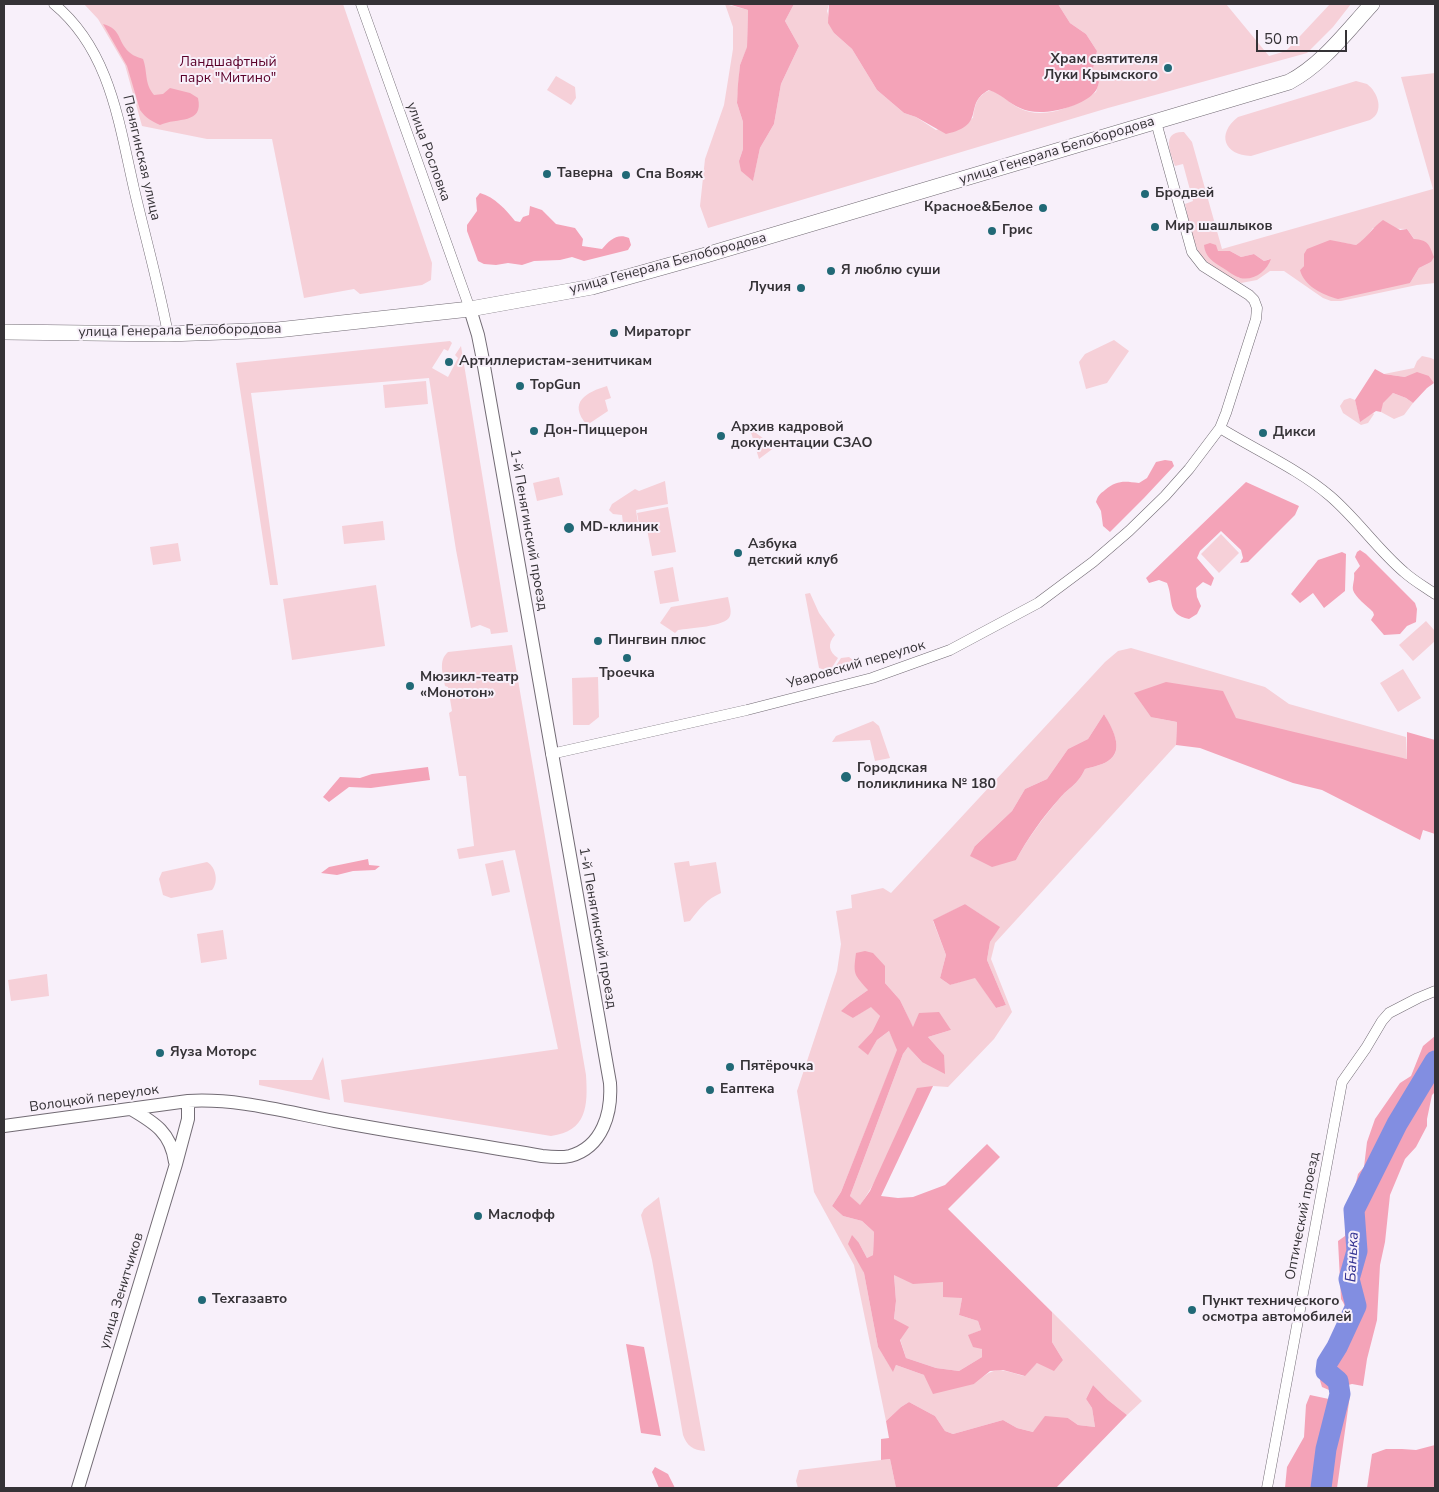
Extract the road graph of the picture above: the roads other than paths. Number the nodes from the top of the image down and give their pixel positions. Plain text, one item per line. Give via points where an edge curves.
1 (54, 4) edge
2 (362, 4) edge
3 (1372, 4) edge
4 (1156, 122) junction
5 (470, 309) junction
6 (4, 332) edge
7 (168, 334) junction
8 (1220, 428) junction
9 (1435, 594) edge
10 (551, 754) junction
11 (1435, 991) edge
12 (188, 1101) junction
13 (131, 1109) junction
14 (4, 1126) edge
15 (176, 1164) junction
16 (78, 1488) edge
17 (1267, 1488) edge

1 - 7 street, Пенягинская улица via 79,30 96,54 108,80
2 - 5 street, улица Рословка
3 - 4 main road, улица Генерала Белобородова via 1330,50 1289,82
4 - 5 main road, улица Генерала Белобородова via 638,275 592,287
4 - 8 street, Уваровский переулок via 1192,252 1202,266 1249,295 1256,308 1249,343
5 - 7 main road, улица Генерала Белобородова via 277,330
5 - 10 street, 1-й Пенягинский проезд via 478,335
6 - 7 main road, улица Генерала Белобородова
8 - 9 street via 1328,494 1405,573
8 - 10 street, Уваровский переулок via 1165,496 1093,562 1038,603 950,650 858,682
10 - 12 street, 1-й Пенягинский проезд via 610,1083 610,1111 591,1145 570,1156 542,1156 233,1101
11 - 17 street, Оптический проезд via 1390,1013 1342,1082
12 - 13 street, Волоцкой переулок
12 - 15 street, улица Зенитчиков via 188,1119
13 - 14 street, Волоцкой переулок
13 - 15 street via 162,1130 170,1141
15 - 16 street, улица Зенитчиков

